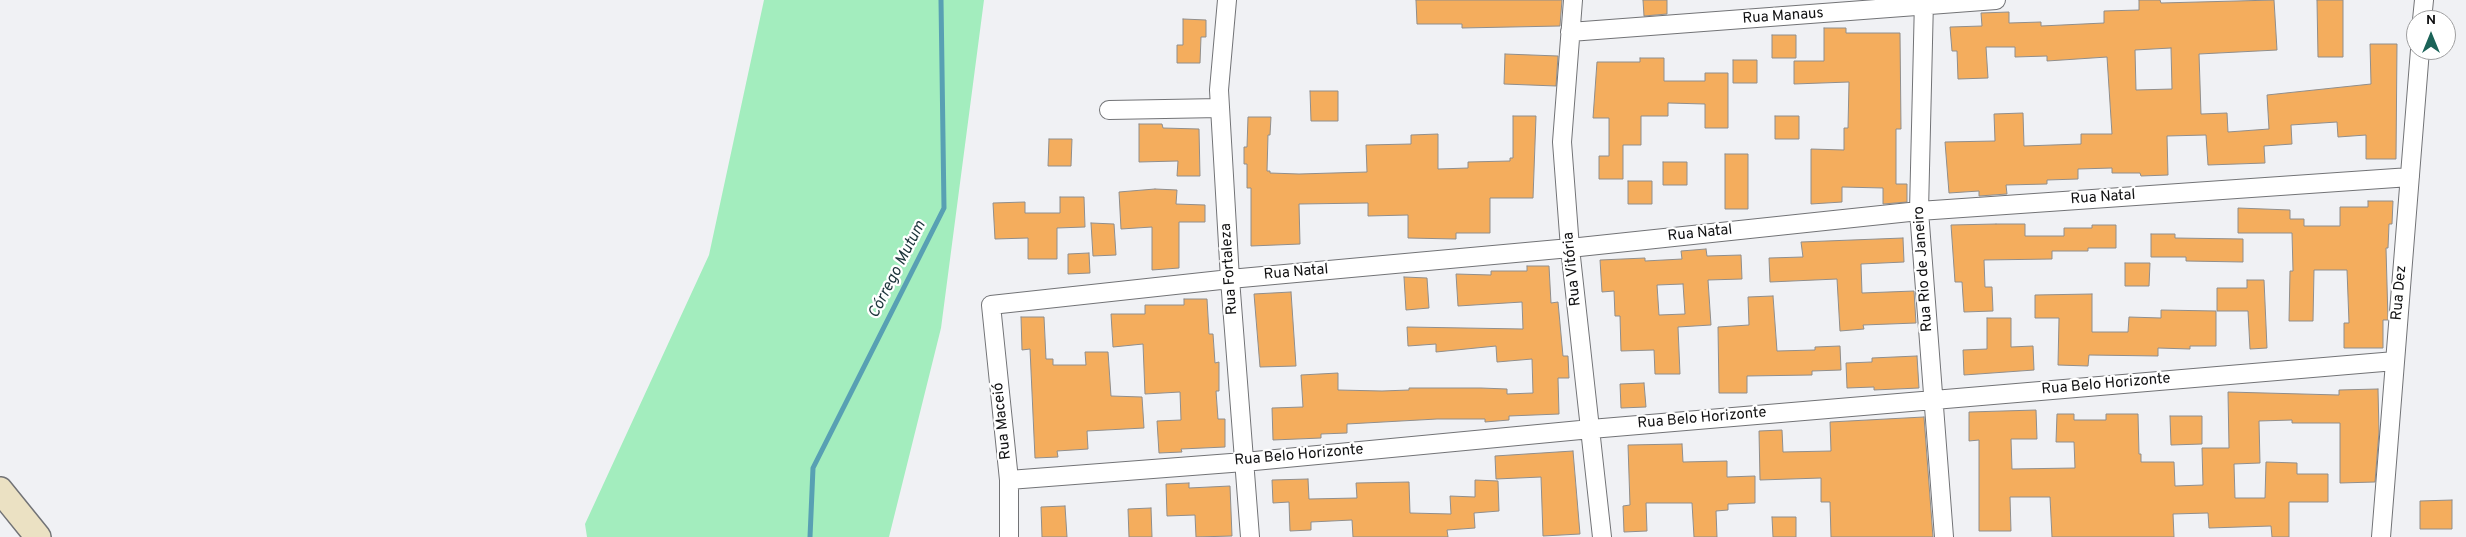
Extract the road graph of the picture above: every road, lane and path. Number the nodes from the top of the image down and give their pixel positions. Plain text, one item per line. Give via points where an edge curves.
1 (1227, 0) edge
2 (1573, 0) edge
3 (1996, 0) edge
4 (1924, 3) edge
5 (1570, 32) junction
6 (2419, 60) edge
7 (1220, 108) junction
8 (1109, 110) dead end
9 (2410, 177) junction
10 (1919, 211) junction
11 (1570, 248) junction
12 (1230, 279) junction
13 (991, 305) joint
14 (2395, 361) junction
15 (1933, 399) junction
16 (1592, 429) junction
17 (1244, 462) junction
18 (1009, 480) junction
19 (0, 490) edge
20 (38, 537) edge
21 (1009, 537) edge
22 (1250, 537) edge
23 (1602, 537) edge
24 (1944, 537) edge
25 (2381, 537) edge

1 - 7 street, Rua Fortaleza
2 - 5 street, Rua Vitória
3 - 4 street, Rua Manaus
4 - 5 street, Rua Manaus
4 - 10 street, Rua Rio de Janeiro
5 - 11 street, Rua Vitória via 1562,142
6 - 9 street, Rua Dez
7 - 8 street
7 - 12 street, Rua Fortaleza
9 - 10 street, Rua Natal
9 - 14 street, Rua Dez
10 - 11 street, Rua Natal
10 - 15 street, Rua Rio de Janeiro
11 - 12 street, Rua Natal
11 - 16 street, Rua Vitória
12 - 13 street, Rua Natal
12 - 17 street, Rua Fortaleza
13 - 18 street, Rua Maceió
14 - 15 street, Rua Belo Horizonte
14 - 25 street, Rua Dez
15 - 16 street, Rua Belo Horizonte
15 - 24 street, Rua Rio de Janeiro
16 - 17 street, Rua Belo Horizonte
16 - 23 street, Rua Vitória
17 - 18 street, Rua Belo Horizonte
17 - 22 street, Rua Fortaleza
18 - 21 street, Rua Maceió
19 - 20 main road

